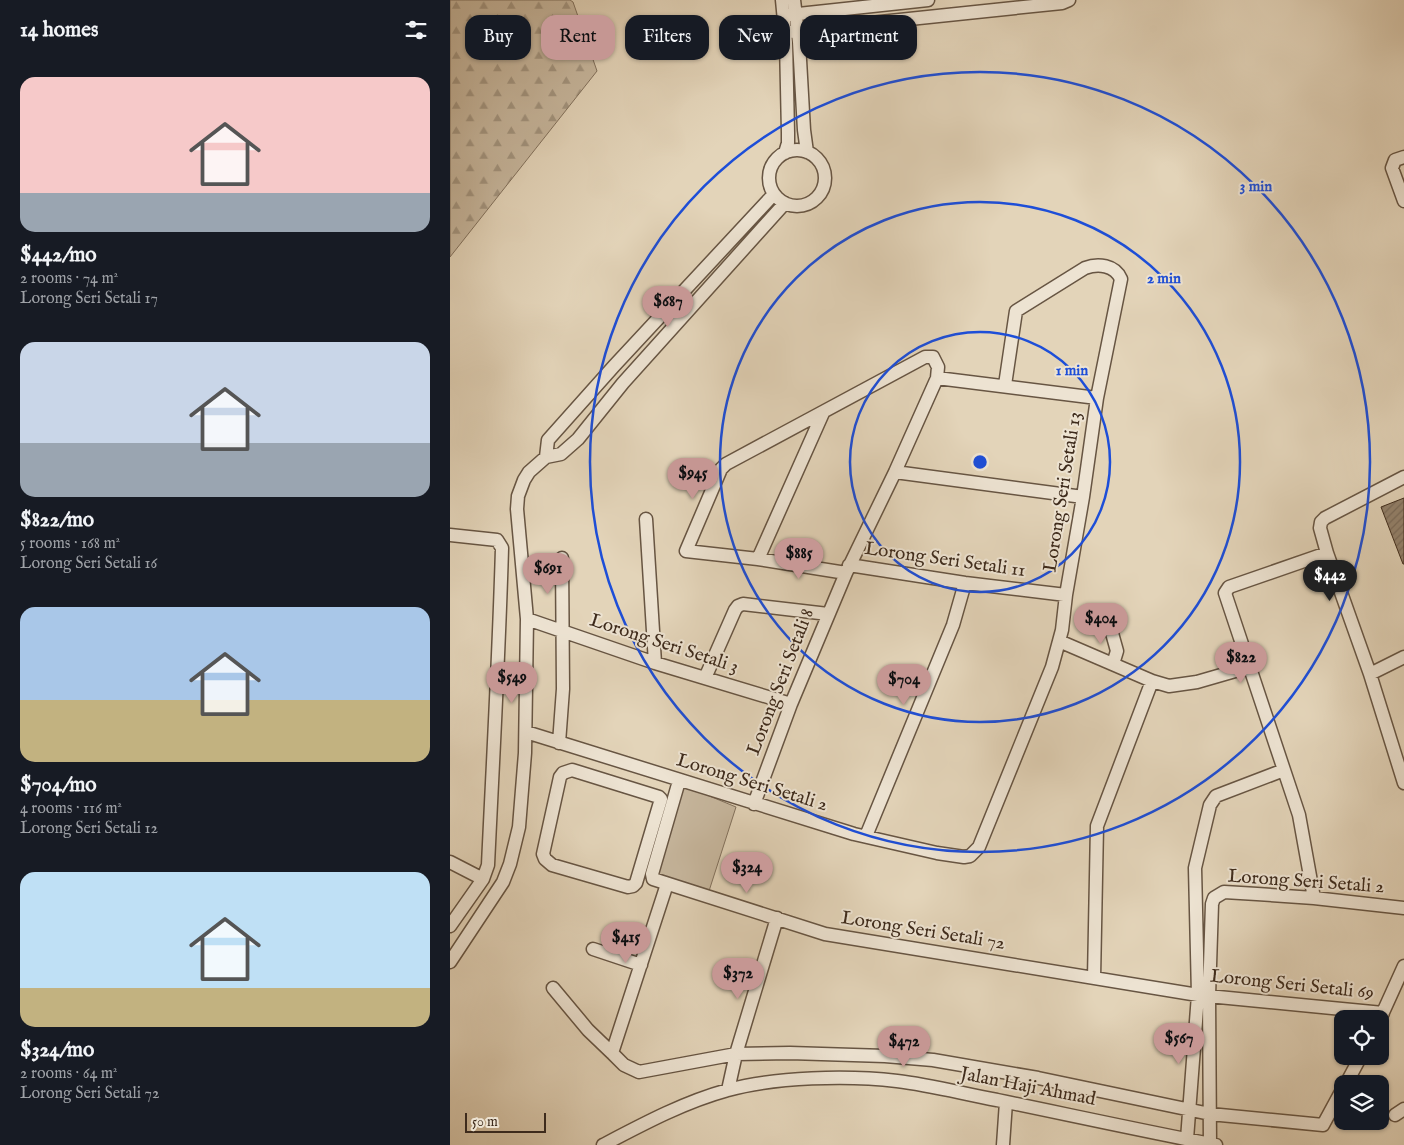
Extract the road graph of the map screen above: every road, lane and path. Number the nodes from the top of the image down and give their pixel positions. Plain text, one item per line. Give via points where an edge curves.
1 (782, 0) edge
2 (794, 0) edge
3 (928, 0) edge
4 (1069, 0) edge
5 (790, 15) junction
6 (798, 30) junction
7 (790, 31) edge
8 (786, 60) edge
9 (807, 152) junction
10 (785, 153) junction
11 (1404, 157) edge
12 (774, 194) junction
13 (1404, 201) edge
14 (785, 203) junction
15 (937, 378) junction
16 (1005, 385) junction
17 (1097, 398) junction
18 (823, 413) junction
19 (546, 456) junction
20 (895, 472) junction
21 (1404, 477) edge
22 (1083, 498) junction
23 (646, 519) dead end
24 (450, 535) edge
25 (1327, 553) junction
26 (562, 558) dead end
27 (758, 558) junction
28 (847, 569) junction
29 (965, 583) junction
30 (1066, 595) junction
31 (828, 614) junction
32 (527, 619) junction
33 (1110, 626) dead end
34 (563, 631) junction
35 (1059, 641) junction
36 (1404, 657) edge
37 (656, 663) junction
38 (1113, 664) junction
39 (1249, 667) junction
40 (1370, 674) junction
41 (705, 678) junction
42 (498, 681) junction
43 (1152, 681) junction
44 (525, 683) junction
45 (791, 704) junction
46 (526, 732) junction
47 (559, 743) junction
48 (634, 766) junction
49 (1284, 770) junction
50 (1403, 774) edge
51 (680, 781) junction
52 (629, 788) junction
53 (754, 804) junction
54 (866, 836) junction
55 (970, 856) joint
56 (450, 862) edge
57 (483, 879) junction
58 (667, 884) junction
59 (1314, 898) junction
60 (1404, 908) edge
61 (776, 918) junction
62 (450, 926) edge
63 (593, 949) dead end
64 (450, 962) edge
65 (641, 965) junction
66 (1404, 966) edge
67 (1094, 978) junction
68 (553, 988) dead end
69 (1204, 995) junction
70 (1334, 1010) edge
71 (1384, 1010) edge
72 (612, 1053) junction
73 (736, 1054) junction
74 (728, 1090) junction
75 (1006, 1102) junction
76 (1334, 1105) edge
77 (1190, 1110) junction
78 (1210, 1114) junction
79 (1187, 1139) junction
80 (1213, 1144) edge
81 (603, 1145) edge
82 (1005, 1145) edge

1 - 5 street
2 - 5 street
3 - 5 street
4 - 6 street
5 - 6 street
6 - 7 street
6 - 9 street
8 - 10 street via 788,143
9 - 10 street
9 - 14 street via 821,163 825,180 823,189 811,202 803,205
10 - 12 street via 772,166 770,185
11 - 13 street via 1395,160 1392,168
12 - 14 street
12 - 19 street via 548,440
14 - 19 street via 623,383 578,439 561,454
15 - 16 street
15 - 18 street via 938,367 933,357 925,357
15 - 20 street, Lorong Seri Setali 8
16 - 17 street
16 - 17 street, Lorong Seri Setali 13 via 1016,311 1086,268 1097,265 1113,269 1121,279
17 - 22 street, Lorong Seri Setali 13
18 - 27 street
18 - 27 street, Lorong Seri Setali 11 via 721,469 686,551
19 - 32 street via 529,472 518,496
20 - 22 street
20 - 28 street, Lorong Seri Setali 8
21 - 25 street via 1325,518 1320,528
22 - 30 street, Lorong Seri Setali 13
23 - 37 street
24 - 42 street via 497,540 502,548
25 - 39 street via 1229,586 1226,590
25 - 40 street
26 - 34 street
27 - 28 street, Lorong Seri Setali 11
28 - 29 street, Lorong Seri Setali 11
28 - 31 street, Lorong Seri Setali 8
29 - 30 street, Lorong Seri Setali 11
29 - 54 street via 953,624
30 - 35 street, Lorong Seri Setali 13
31 - 41 street via 738,606
31 - 45 street, Lorong Seri Setali 8
32 - 34 street, Lorong Seri Setali 3
32 - 44 street
33 - 38 street via 1117,651
34 - 37 street, Lorong Seri Setali 3
34 - 47 street
35 - 38 street
35 - 55 street, Lorong Seri Setali 13 via 1007,781 979,847
36 - 40 street
37 - 41 street, Lorong Seri Setali 3
38 - 43 street
39 - 43 street via 1180,686
39 - 49 street
40 - 50 street
41 - 45 street, Lorong Seri Setali 3
42 - 44 street
42 - 57 street via 488,865
43 - 67 street via 1097,826
44 - 46 street
45 - 53 street, Lorong Seri Setali 8
46 - 47 street, Lorong Seri Setali 2
46 - 64 street via 518,826 510,864 503,882
47 - 48 street, Lorong Seri Setali 2
48 - 51 street, Lorong Seri Setali 2
48 - 52 street
49 - 59 street via 1302,826
49 - 69 street via 1216,796 1210,805 1195,868
51 - 53 street, Lorong Seri Setali 2
51 - 58 street, Lorong Seri Setali 72 via 652,874 653,879
52 - 52 street via 660,800 636,884 628,887 548,862 543,854 552,806 563,773 572,770
53 - 54 street, Lorong Seri Setali 2
54 - 55 street, Lorong Seri Setali 2 via 938,853
56 - 57 street
57 - 62 street
58 - 61 street, Lorong Seri Setali 72
58 - 65 street
59 - 60 street, Lorong Seri Setali 2
59 - 69 street, Lorong Seri Setali 2 via 1224,892 1214,898
61 - 67 street, Lorong Seri Setali 72 via 825,934
61 - 73 street
63 - 65 street
65 - 72 street
66 - 71 street
67 - 69 street, Lorong Seri Setali 72
68 - 72 street
69 - 70 street, Lorong Seri Setali 69
69 - 77 street via 1193,1047
69 - 78 street
72 - 73 street via 624,1065 639,1072
73 - 74 street
73 - 77 street via 790,1053 933,1060
74 - 75 street, Jalan Haji Ahmad via 792,1080 841,1077 898,1081
74 - 81 street, Jalan Haji Ahmad via 671,1111
75 - 79 street, Jalan Haji Ahmad
75 - 82 street
76 - 78 street via 1323,1125
77 - 78 street
77 - 79 street
78 - 80 street
79 - 80 street, Jalan Haji Ahmad

